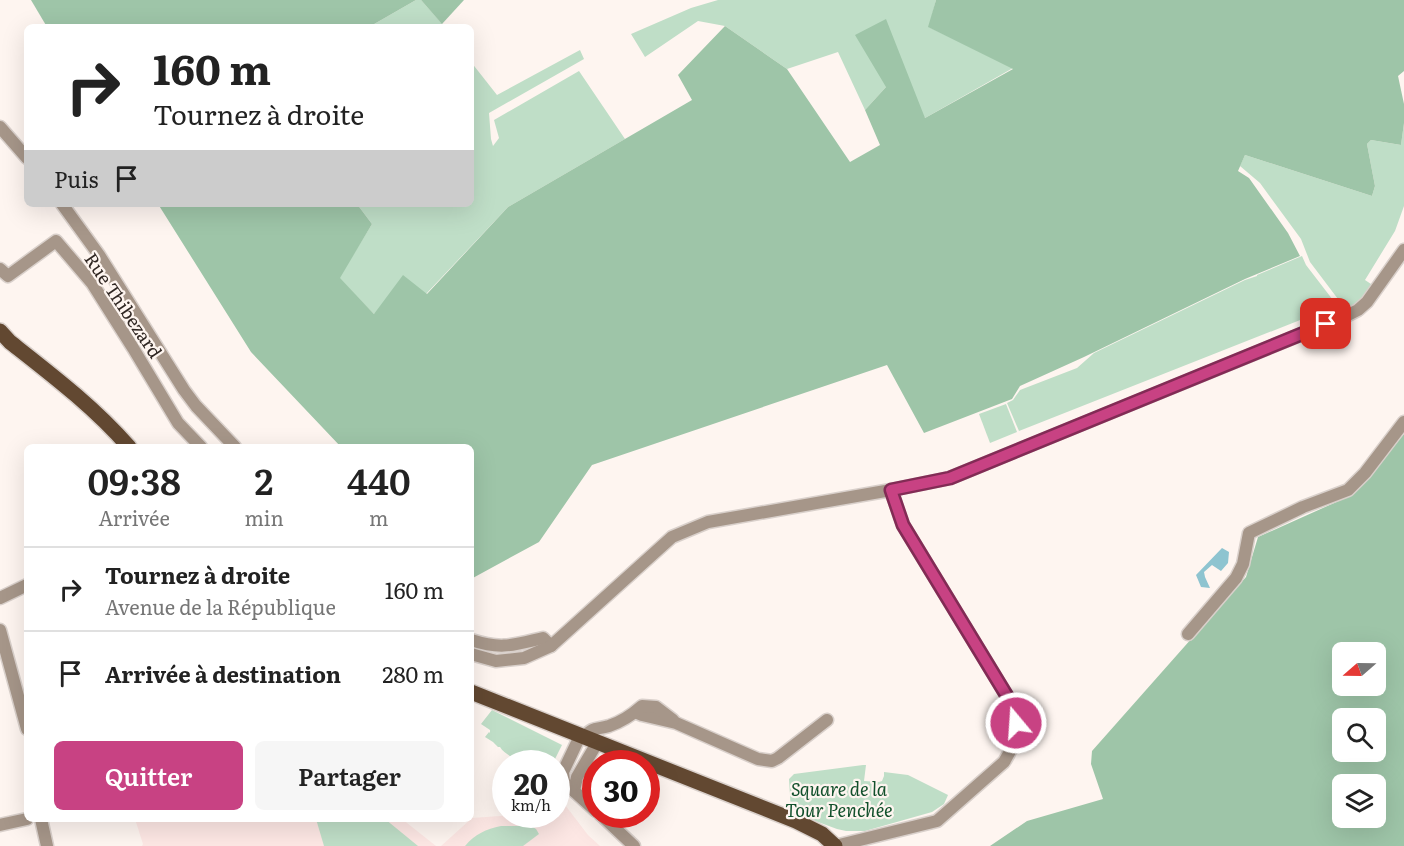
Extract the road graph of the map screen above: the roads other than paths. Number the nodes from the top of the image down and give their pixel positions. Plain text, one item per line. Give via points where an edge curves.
1 (0, 127) edge
2 (24, 156) edge
3 (64, 207) edge
4 (1404, 250) edge
5 (0, 269) edge
6 (5, 337) edge
7 (1404, 422) edge
8 (126, 444) edge
9 (198, 444) edge
10 (232, 444) edge
11 (891, 490) junction
12 (24, 586) edge
13 (0, 598) edge
14 (0, 630) edge
15 (1188, 634) dead end
16 (474, 641) edge
17 (551, 646) junction
18 (474, 655) edge
19 (474, 693) edge
20 (24, 718) edge
21 (827, 720) dead end
22 (610, 726) junction
23 (591, 740) junction
24 (574, 791) junction
25 (582, 798) edge
26 (24, 820) edge
27 (42, 822) edge
28 (0, 825) edge
29 (615, 828) edge
30 (47, 846) edge
31 (634, 846) edge
32 (835, 846) edge

1 - 2 street
3 - 10 street via 184,390
4 - 11 street via 1367,302 1346,316 950,478
5 - 9 street, Rue Thibezard via 8,276 56,241 92,283 178,423
6 - 8 main road via 85,402
7 - 15 street via 1348,490 1250,532 1236,578
11 - 17 street via 708,522 672,537
11 - 32 street via 903,525 1015,712 1016,734 1004,762 937,821
12 - 13 street
14 - 20 street
16 - 17 street via 503,647 543,638
17 - 18 street via 524,658 496,661
19 - 23 main road
21 - 22 street via 772,761 758,759 676,723 656,707 642,706
22 - 23 street
22 - 23 street via 591,730
23 - 24 street
23 - 24 street via 563,771 564,782
23 - 32 main road via 796,821 822,834
24 - 25 street
26 - 28 street
27 - 30 street
29 - 31 street

